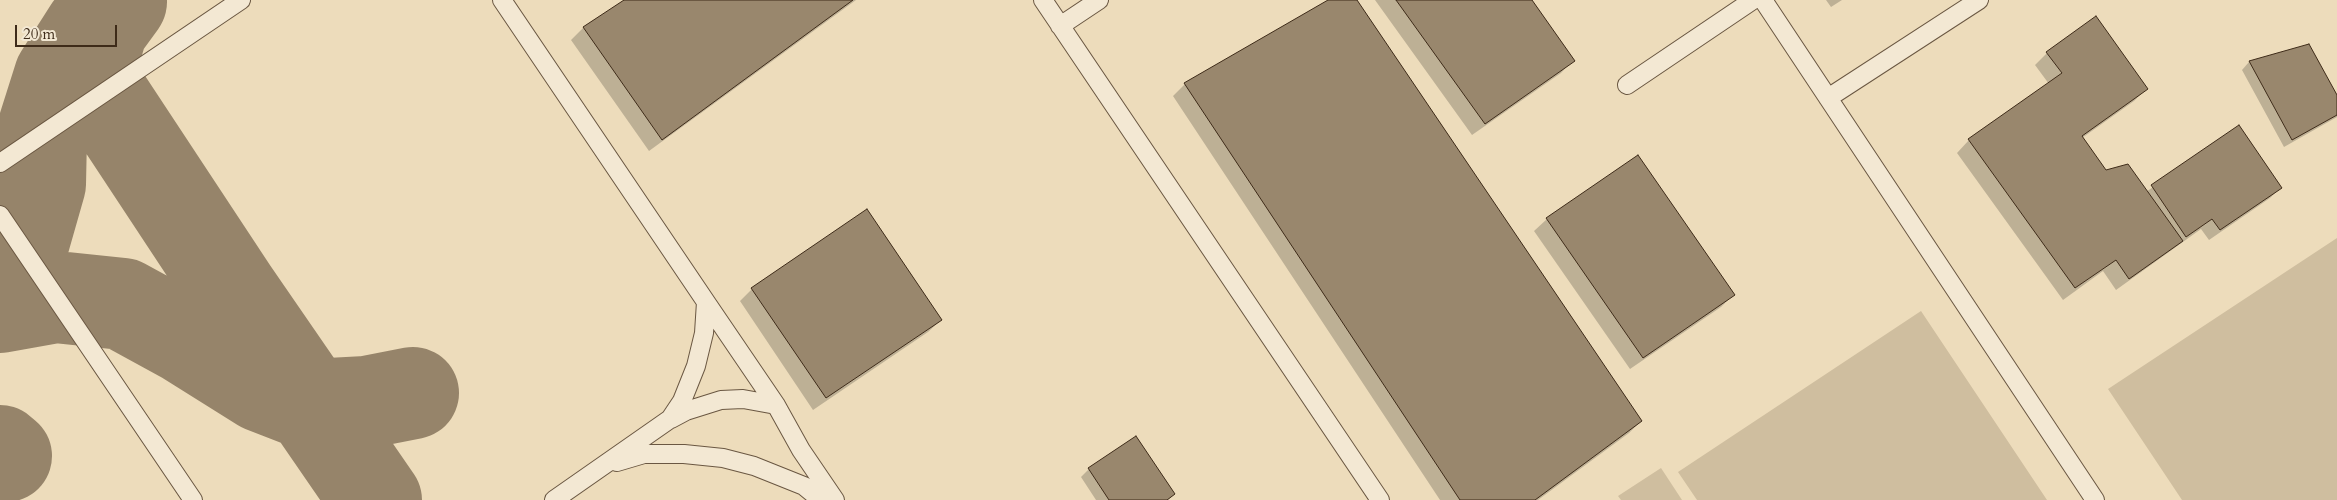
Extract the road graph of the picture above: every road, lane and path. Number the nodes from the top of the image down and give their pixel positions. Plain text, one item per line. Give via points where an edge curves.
1 (241, 0) edge
2 (502, 0) edge
3 (1043, 0) edge
4 (1099, 0) edge
5 (1753, 0) edge
6 (1763, 0) edge
7 (1978, 0) edge
8 (1060, 26) junction
9 (1627, 85) dead end
10 (1828, 98) junction
11 (0, 164) edge
12 (0, 215) edge
13 (706, 302) junction
14 (776, 405) junction
15 (670, 419) junction
16 (606, 464) junction
17 (193, 500) edge
18 (554, 500) edge
19 (821, 500) edge
20 (835, 500) edge
21 (1380, 500) edge
22 (2095, 500) edge

1 - 11 lane
2 - 13 lane
3 - 8 lane
4 - 8 lane
5 - 9 lane
6 - 10 lane
7 - 10 lane
8 - 21 lane
10 - 22 lane
12 - 17 lane
13 - 14 lane
13 - 15 lane via 704,333 696,366 682,401
14 - 15 lane via 743,398 721,400 700,405
14 - 20 lane via 801,450
15 - 16 lane
16 - 18 lane
16 - 19 lane via 644,454 723,458 754,466 804,486

